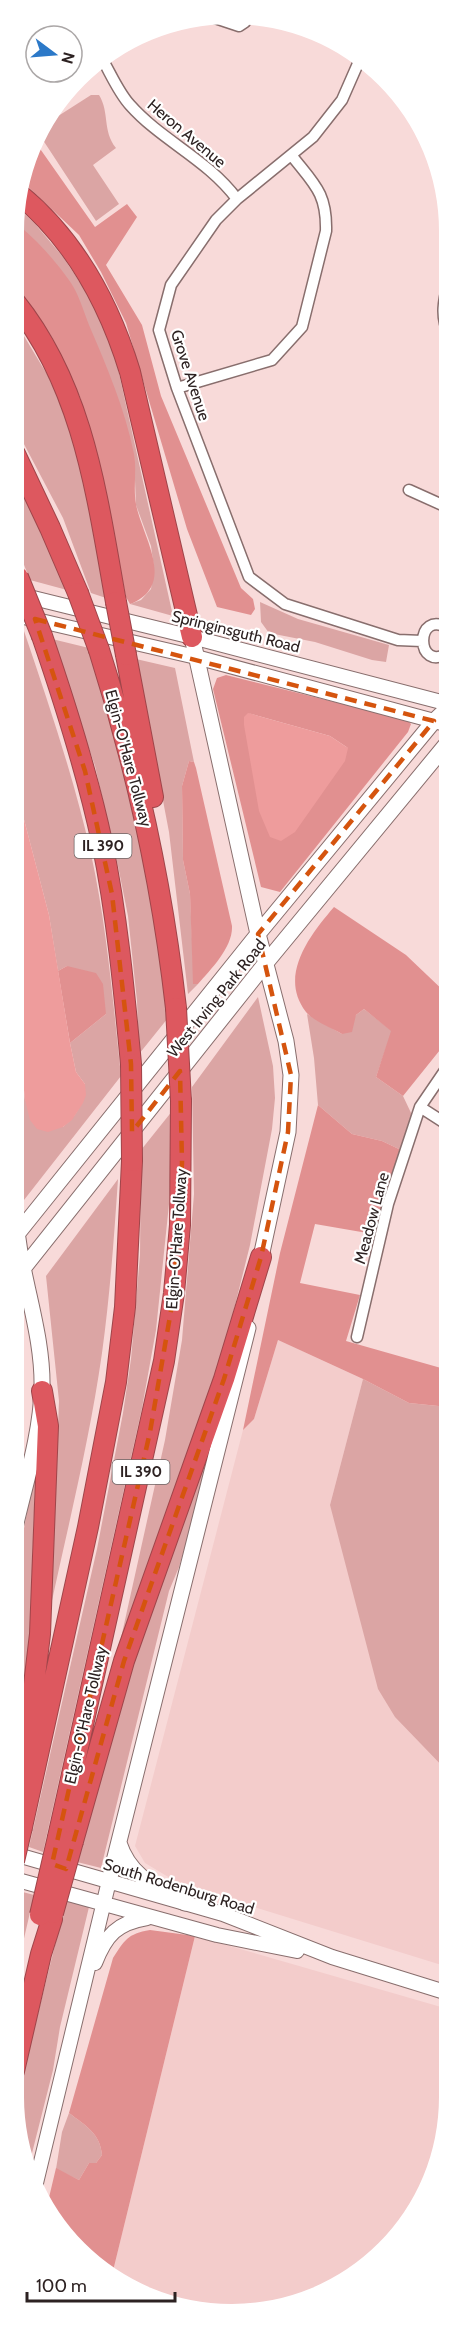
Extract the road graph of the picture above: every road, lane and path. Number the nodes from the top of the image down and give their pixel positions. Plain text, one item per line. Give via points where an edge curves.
1 (106, 66) edge
2 (357, 67) edge
3 (292, 156) junction
4 (237, 199) junction
5 (26, 201) edge
6 (24, 315) edge
7 (177, 388) junction
8 (24, 473) edge
9 (409, 490) dead end
10 (439, 504) edge
11 (24, 586) edge
12 (24, 604) edge
13 (24, 617) edge
14 (439, 625) edge
15 (192, 637) junction
16 (422, 641) junction
17 (439, 656) edge
18 (196, 657) junction
19 (439, 703) edge
20 (439, 722) edge
21 (439, 725) edge
22 (439, 753) edge
23 (161, 895) junction
24 (258, 934) junction
25 (265, 964) junction
26 (439, 1079) edge
27 (420, 1107) junction
28 (439, 1119) edge
29 (24, 1226) edge
30 (261, 1257) junction
31 (24, 1269) edge
32 (24, 1289) edge
33 (357, 1337) dead end
34 (42, 1391) junction
35 (24, 1486) edge
36 (24, 1738) edge
37 (24, 1818) edge
38 (66, 1839) junction
39 (119, 1843) junction
40 (24, 1857) edge
41 (109, 1881) junction
42 (24, 1882) edge
43 (185, 1903) junction
44 (103, 1904) junction
45 (46, 1917) junction
46 (152, 1917) junction
47 (332, 1957) junction
48 (85, 1983) junction
49 (439, 1990) edge
50 (24, 1996) edge
51 (24, 2028) edge
52 (39, 2172) edge

1 - 4 street, Heron Avenue via 129,104 158,131 206,165
2 - 3 street, Grove Avenue via 334,111
3 - 4 street, Grove Avenue
3 - 7 street via 317,188 326,213 326,231 302,327 272,360
4 - 7 street, Grove Avenue via 216,220 171,285 159,330
5 - 15 highway via 87,270 120,340
6 - 23 highway, bridge via 47,349 67,390 93,477 163,858
7 - 16 street, Grove Avenue via 249,578 285,604 398,640
8 - 23 highway, Elgin-O'Hare Tollway / IL 390, bridge via 78,592 99,650 131,757
9 - 10 street
11 - 15 street, Springinsguth Road
12 - 37 highway, IL 390, bridge via 60,689 85,771 112,894 131,1064 132,1161 126,1295 117,1382
13 - 18 street
14 - 16 street via 429,628
15 - 18 main road
15 - 19 street, Springinsguth Road
16 - 17 street via 425,651
18 - 20 street
18 - 24 main road
21 - 24 main road, West Irving Park Road
22 - 25 main road, West Irving Park Road
23 - 38 highway, Elgin-O'Hare Tollway / IL 390, bridge via 176,1008 181,1101 180,1225 174,1293 164,1361
24 - 25 main road
24 - 29 main road, West Irving Park Road
25 - 30 main road via 286,1041 291,1107
25 - 31 main road, West Irving Park Road
26 - 27 street, Meadow Lane
27 - 28 street
27 - 33 street, Meadow Lane via 388,1204
30 - 38 highway via 224,1379
30 - 39 main road via 256,1297 217,1461
32 - 34 main road via 36,1322
34 - 35 main road
34 - 36 highway via 48,1426 40,1634
38 - 45 highway, Elgin-O'Hare Tollway / IL 390, bridge
39 - 41 main road
39 - 43 main road via 124,1858 146,1881
40 - 41 street, South Rodenburg Road
41 - 43 street, South Rodenburg Road
41 - 44 street
42 - 44 street, South Rodenburg Road
43 - 47 street, South Rodenburg Road
44 - 46 street, South Rodenburg Road
44 - 48 street
45 - 50 highway, Elgin-O'Hare Tollway / IL 390
45 - 51 highway
46 - 47 street, South Rodenburg Road via 218,1935
46 - 48 street via 119,1926 107,1939
47 - 49 street, South Rodenburg Road
48 - 52 street

